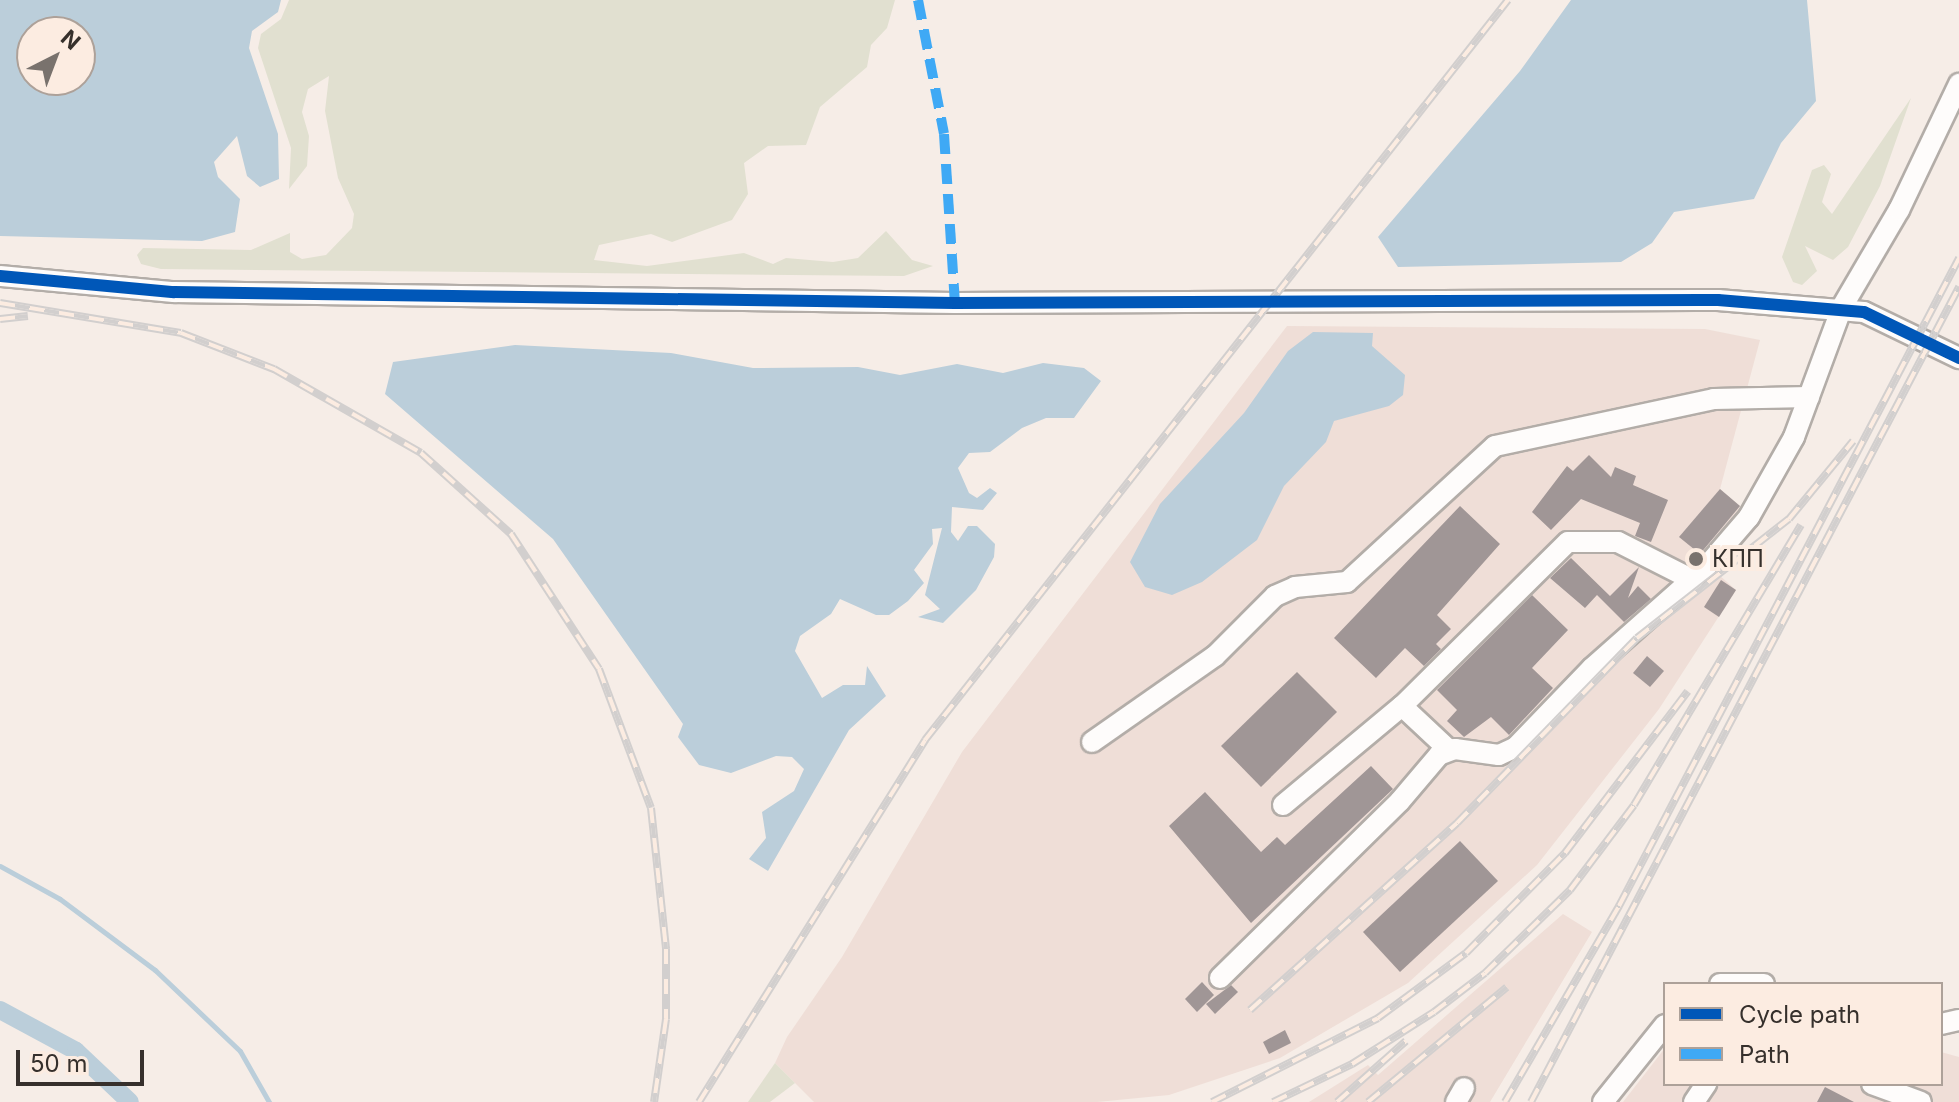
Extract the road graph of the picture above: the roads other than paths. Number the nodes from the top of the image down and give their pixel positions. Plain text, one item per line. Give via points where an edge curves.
1 (1959, 84) edge
2 (0, 276) edge
3 (1842, 307) junction
4 (1959, 358) edge
5 (1809, 397) junction
6 (1693, 580) junction
7 (1402, 706) junction
8 (1092, 742) dead end
9 (1449, 750) junction
10 (1283, 805) dead end
11 (1220, 978) dead end
12 (1663, 1027) edge
13 (1877, 1086) edge
14 (1603, 1102) edge
15 (1921, 1102) edge

1 - 3 street via 1899,210
2 - 3 street via 174,292 955,303 1718,300
3 - 4 street via 1883,318
3 - 5 street
5 - 6 street via 1766,492
5 - 8 street via 1714,399 1495,446 1347,582 1295,587 1275,596 1215,656
6 - 7 street via 1618,542 1568,542
6 - 9 street via 1592,668 1516,747 1488,756
7 - 9 street
7 - 10 street
9 - 11 street
12 - 14 street
13 - 15 street

